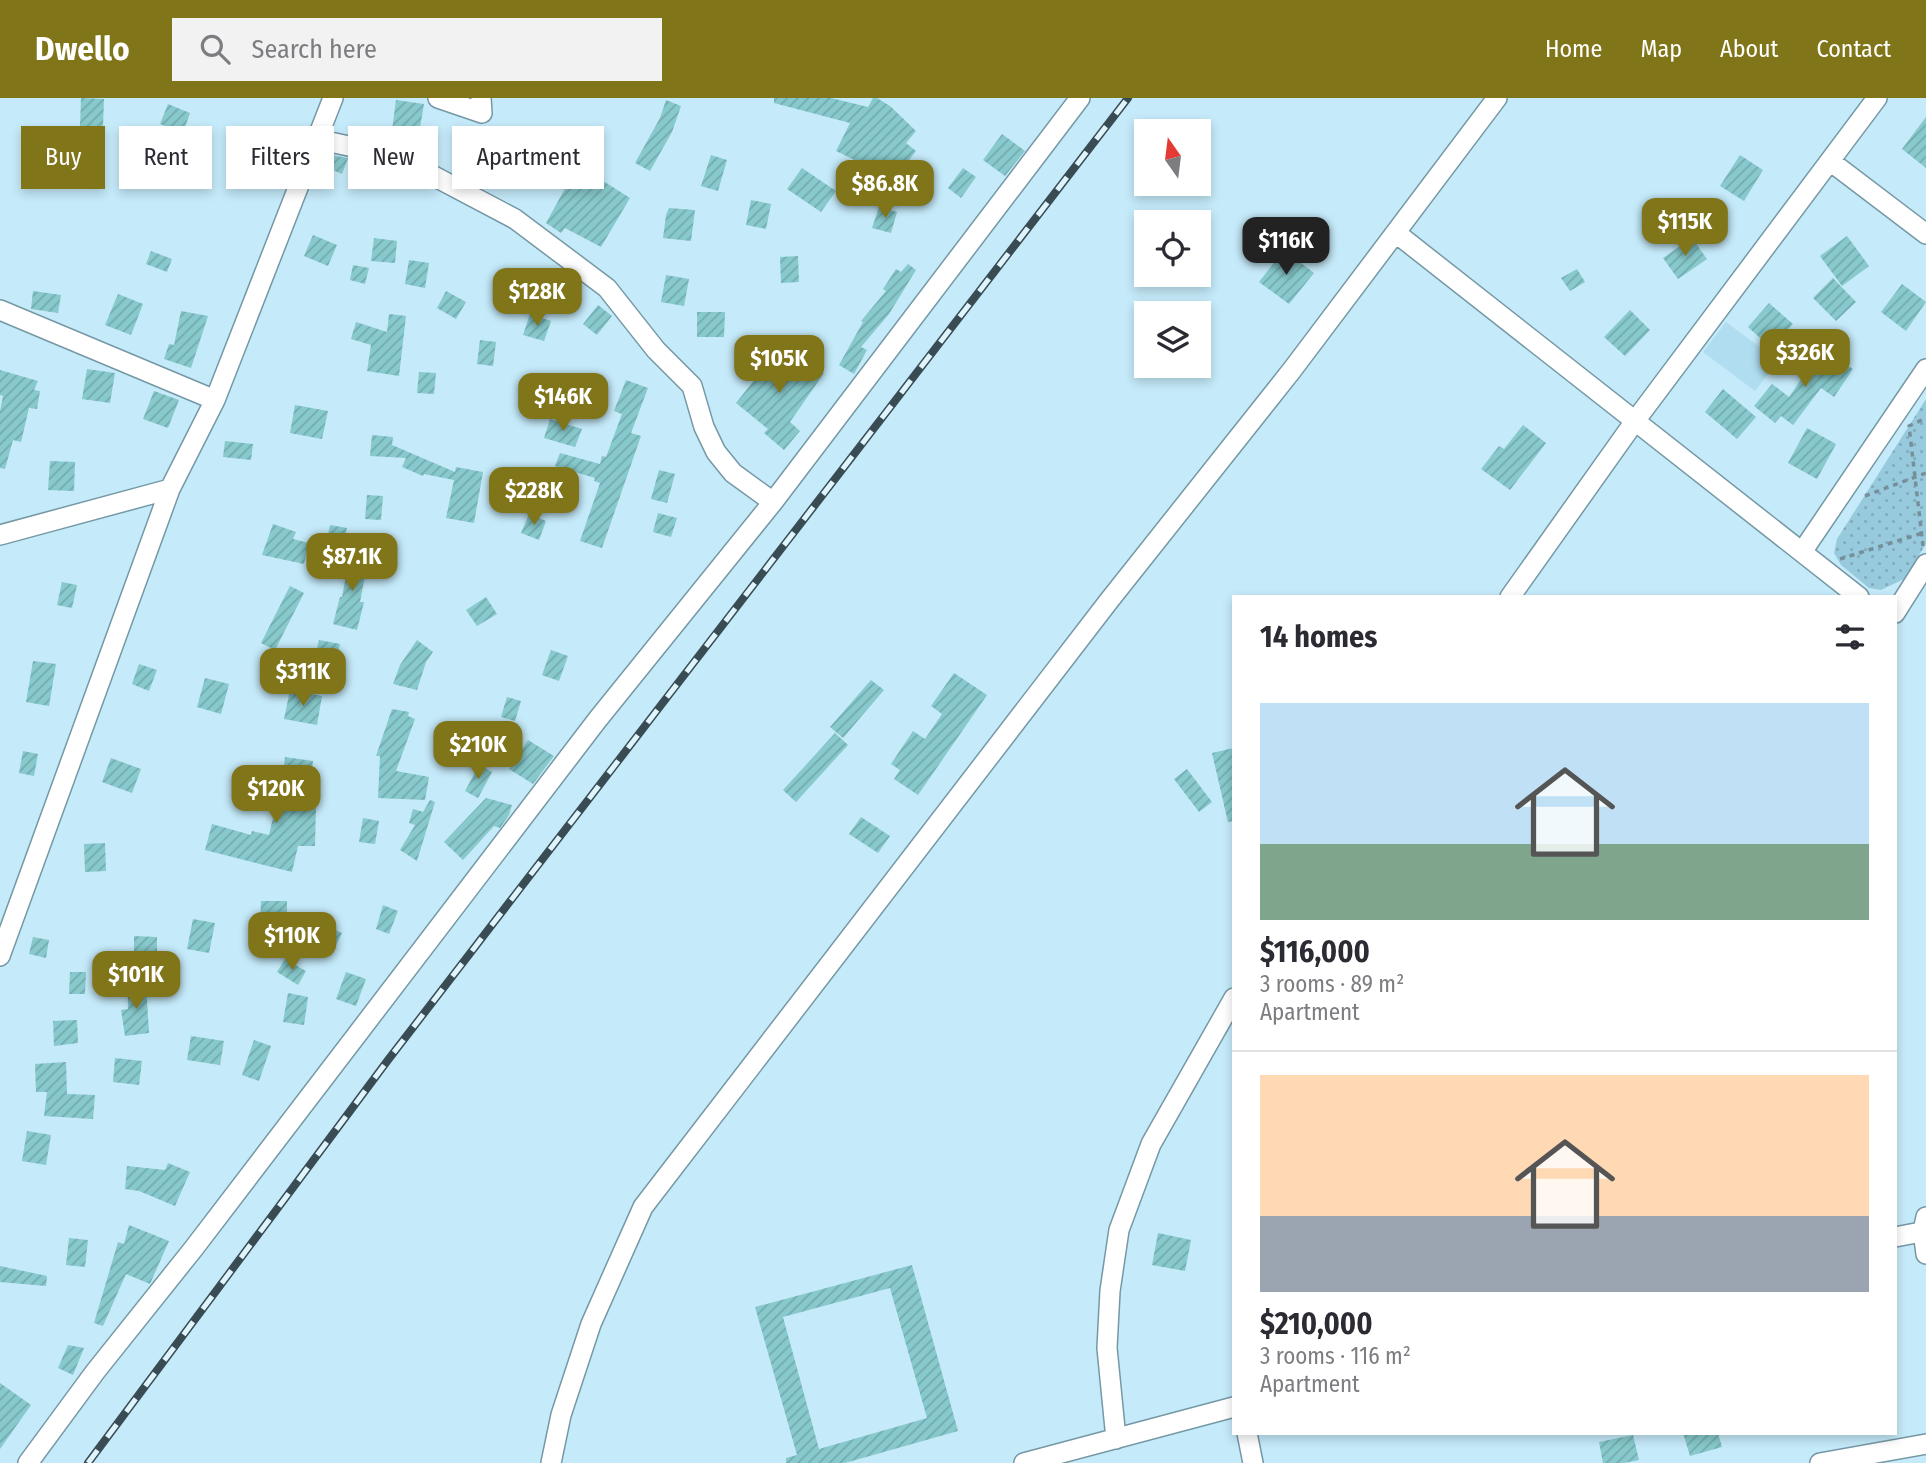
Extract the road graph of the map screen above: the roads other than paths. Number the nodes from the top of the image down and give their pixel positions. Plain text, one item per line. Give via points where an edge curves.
1 (333, 98) edge
2 (438, 98) edge
3 (481, 98) edge
4 (1497, 98) edge
5 (1877, 98) edge
6 (1072, 100) edge
7 (321, 126) edge
8 (334, 143) edge
9 (1830, 161) junction
10 (297, 189) edge
11 (1396, 233) junction
12 (1926, 234) edge
13 (0, 310) edge
14 (1926, 369) edge
15 (215, 400) junction
16 (1635, 421) junction
17 (170, 489) junction
18 (773, 502) junction
19 (0, 534) edge
20 (1802, 552) junction
21 (1925, 556) edge
22 (1511, 595) edge
23 (1856, 595) edge
24 (1897, 609) edge
25 (0, 956) edge
26 (1232, 1002) edge
27 (1925, 1226) edge
28 (1897, 1236) edge
29 (1926, 1254) edge
30 (1232, 1408) edge
31 (1247, 1435) edge
32 (1116, 1439) junction
33 (1926, 1444) edge
34 (1847, 1460) edge
35 (28, 1463) edge
36 (551, 1463) edge
37 (1024, 1463) edge
38 (1253, 1463) edge
39 (1820, 1463) edge

1 - 7 street
2 - 3 street via 482,113
4 - 11 street
5 - 9 street
6 - 18 street
8 - 18 street via 372,151 428,173 515,219 607,288 656,350 692,386 716,452 733,473
9 - 12 street
9 - 16 street
10 - 15 street
11 - 16 street
11 - 36 street via 643,1207 591,1324 561,1415
13 - 15 street
14 - 20 street
15 - 17 street
16 - 20 street
16 - 22 street
17 - 19 street
17 - 25 street
18 - 35 street via 590,730
20 - 23 street
21 - 24 street
26 - 32 street via 1151,1144 1119,1230 1107,1348
27 - 28 street
27 - 29 street
30 - 32 street
31 - 38 street
32 - 37 street
33 - 34 street
34 - 39 street

